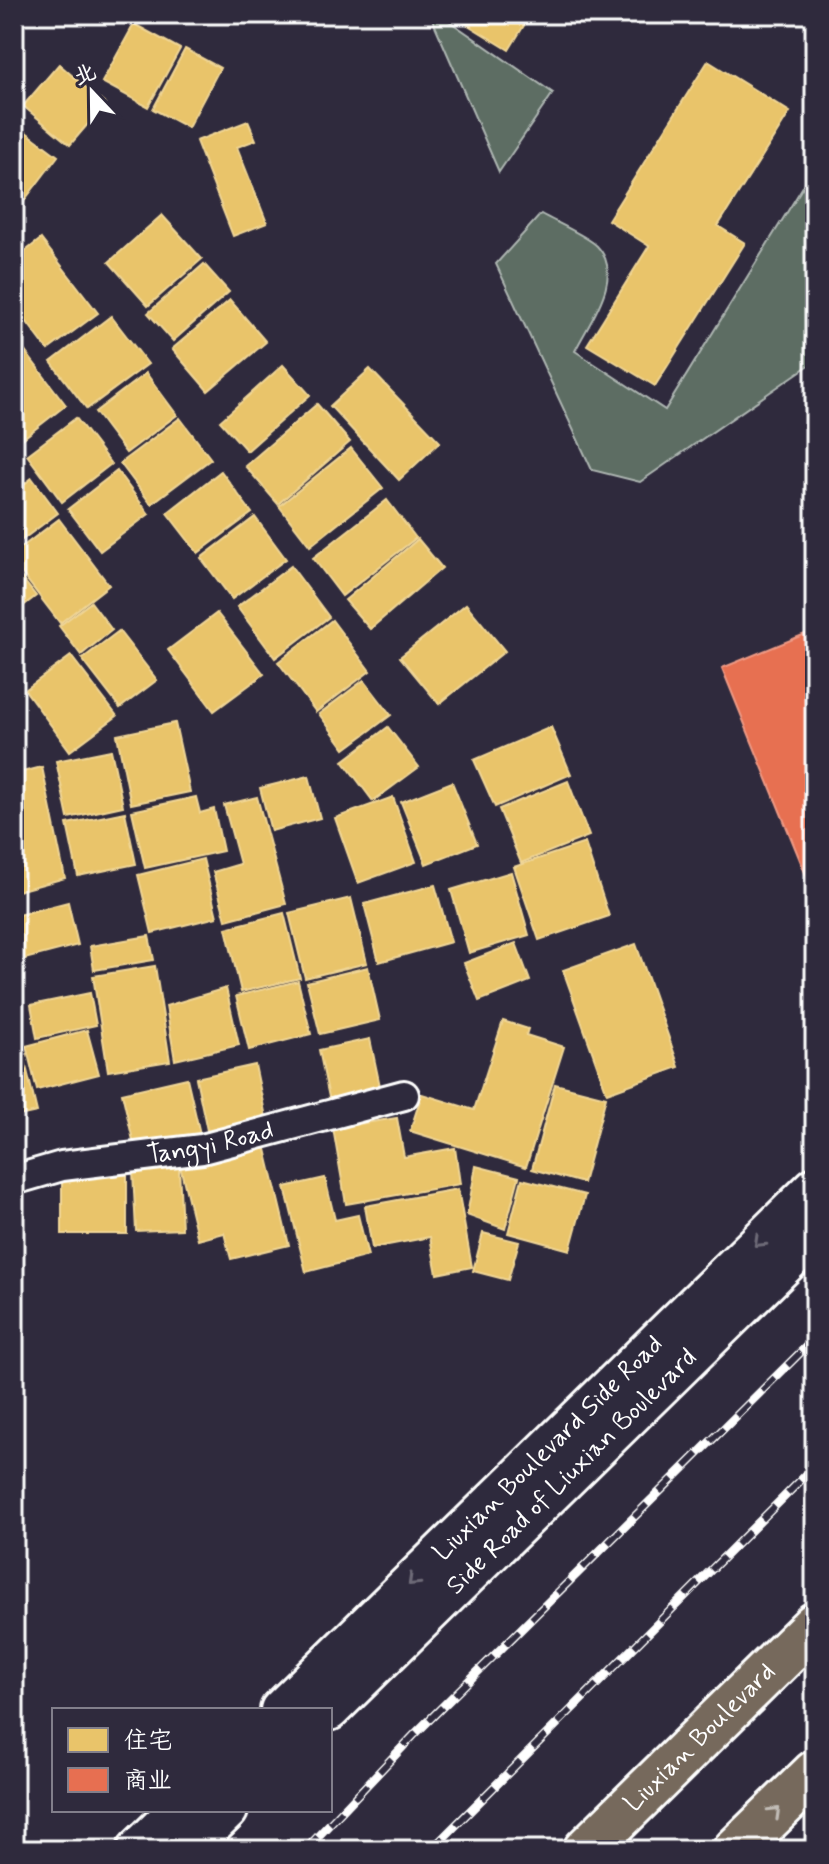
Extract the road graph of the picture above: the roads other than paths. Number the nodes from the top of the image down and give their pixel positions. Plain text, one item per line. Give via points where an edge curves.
1 (404, 1095) dead end
2 (14, 1180) edge
3 (815, 1188) edge
4 (815, 1234) edge
5 (815, 1611) edge
6 (815, 1625) edge
7 (743, 1696) junction
8 (283, 1708) edge
9 (331, 1708) edge
10 (815, 1773) edge
11 (177, 1812) edge
12 (225, 1812) edge
13 (138, 1850) edge
14 (186, 1850) edge
15 (586, 1850) edge
16 (736, 1850) edge

1 - 2 street, Tangyi Road via 202,1149 62,1166
3 -> 8 main road, Liuxian Boulevard Side Road
4 - 9 main road, Side Road of Liuxian Boulevard
5 - 7 main road
6 - 7 main road, Liuxian Boulevard
7 - 15 main road, Liuxian Boulevard
16 -> 10 main road
11 - 13 main road
12 - 14 main road

